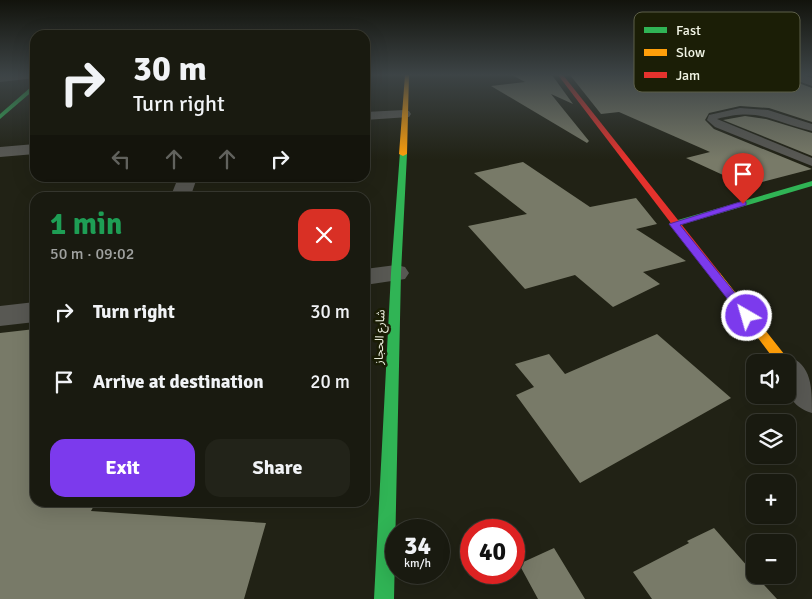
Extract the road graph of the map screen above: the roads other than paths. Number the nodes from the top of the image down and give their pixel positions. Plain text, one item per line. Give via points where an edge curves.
1 (13, 103) edge
2 (405, 103) edge
3 (581, 103) edge
4 (404, 114) junction
5 (370, 116) edge
6 (0, 117) edge
7 (812, 128) edge
8 (30, 149) edge
9 (0, 152) edge
10 (812, 162) edge
11 (812, 184) edge
12 (674, 224) junction
13 (396, 273) junction
14 (370, 276) edge
15 (30, 313) edge
16 (0, 316) edge
17 (777, 354) edge
18 (384, 599) edge

1 - 6 street
2 - 4 street, شارع الحجاز
3 - 12 street
4 - 5 street
4 - 13 street, شارع الحجاز
7 - 10 lane via 752,111 713,117 712,120
8 - 9 street
11 - 12 street
12 - 17 street
13 - 14 street
13 - 18 street, شارع الحجاز
15 - 16 street

